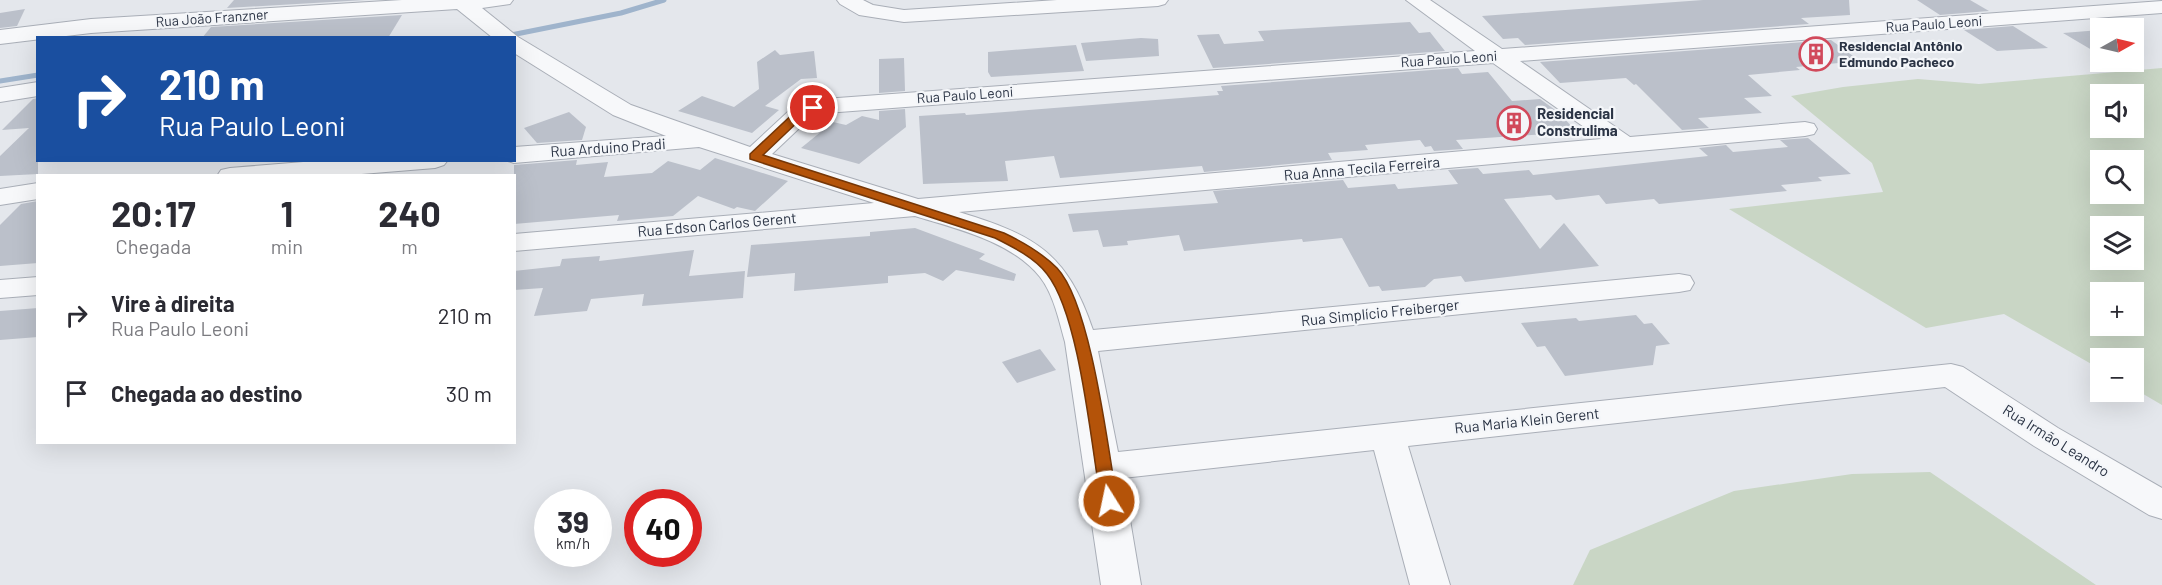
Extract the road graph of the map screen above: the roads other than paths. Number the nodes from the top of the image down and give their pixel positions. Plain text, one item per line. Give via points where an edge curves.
1 (503, 0) edge
2 (847, 0) edge
3 (1158, 0) edge
4 (1416, 0) edge
5 (460, 1) edge
6 (2162, 7) edge
7 (504, 36) edge
8 (0, 37) edge
9 (516, 45) edge
10 (1498, 55) junction
11 (36, 89) edge
12 (0, 95) edge
13 (1805, 129) dead end
14 (701, 140) junction
15 (1627, 146) junction
16 (516, 155) edge
17 (754, 156) junction
18 (409, 162) edge
19 (256, 174) edge
20 (36, 191) edge
21 (0, 196) edge
22 (919, 208) junction
23 (516, 243) edge
24 (1679, 283) dead end
25 (36, 286) edge
26 (0, 289) edge
27 (1081, 342) junction
28 (1951, 375) joint
29 (1388, 437) junction
30 (1103, 466) junction
31 (2162, 505) edge
32 (1121, 585) edge
33 (1430, 585) edge

1 - 5 street, Rua João Franzner
2 - 3 street via 867,10 904,16
4 - 10 street
5 - 7 street
5 - 8 street, Rua João Franzner via 91,26
6 - 10 street, Rua Paulo Leoni
9 - 14 street via 622,110
10 - 15 street
10 - 17 street, Rua Paulo Leoni via 824,106 801,113
11 - 12 street
13 - 15 street, Rua Anna Tecila Ferreira
14 - 16 street, Rua Arduino Pradi
14 - 17 street
15 - 22 street, Rua Anna Tecila Ferreira
17 - 22 street
18 - 19 street
20 - 21 street
22 - 23 street, Rua Edson Carlos Gerent
22 - 27 street via 999,235 1021,246 1053,272
24 - 27 street, Rua Simplício Freiberger
25 - 26 street
27 - 30 street
28 - 29 street, Rua Maria Klein Gerent
28 - 31 street, Rua Irmão Leandro
29 - 30 street, Rua Maria Klein Gerent
29 - 33 street
30 - 32 street

